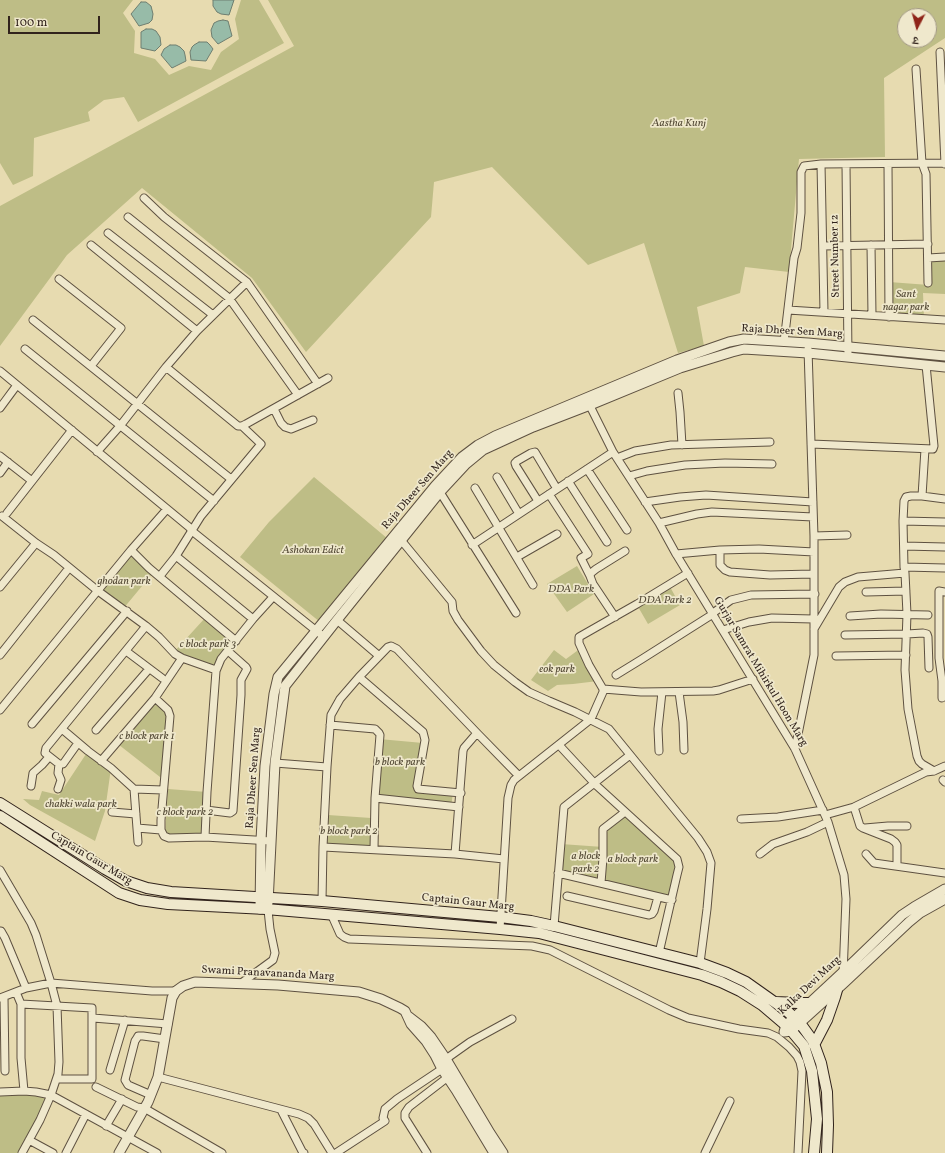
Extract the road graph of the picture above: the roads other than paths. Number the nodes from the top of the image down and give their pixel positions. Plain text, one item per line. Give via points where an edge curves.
1 (940, 52) dead end
2 (916, 69) dead end
3 (922, 163) junction
4 (945, 163) edge
5 (821, 164) junction
6 (846, 164) junction
7 (888, 164) junction
8 (144, 198) dead end
9 (128, 217) dead end
10 (108, 233) dead end
11 (928, 244) junction
12 (91, 245) dead end
13 (847, 245) junction
14 (871, 245) junction
15 (889, 245) junction
16 (823, 246) junction
17 (945, 257) edge
18 (928, 258) junction
19 (59, 279) dead end
20 (247, 282) junction
21 (928, 283) dead end
22 (229, 298) junction
23 (788, 310) junction
24 (824, 312) junction
25 (848, 314) junction
26 (213, 315) junction
27 (872, 315) junction
28 (890, 317) junction
29 (33, 320) dead end
30 (945, 320) edge
31 (197, 331) junction
32 (784, 342) junction
33 (848, 347) junction
34 (808, 348) junction
35 (25, 349) dead end
36 (945, 356) edge
37 (848, 357) junction
38 (926, 365) junction
39 (91, 366) junction
40 (166, 367) junction
41 (945, 367) edge
42 (0, 371) edge
43 (328, 378) dead end
44 (318, 384) junction
45 (17, 385) junction
46 (678, 392) dead end
47 (298, 395) junction
48 (588, 402) junction
49 (137, 404) junction
50 (0, 408) edge
51 (274, 408) junction
52 (313, 420) dead end
53 (120, 426) junction
54 (242, 426) junction
55 (72, 430) junction
56 (770, 442) dead end
57 (811, 444) junction
58 (682, 445) junction
59 (925, 449) junction
60 (97, 452) junction
61 (615, 455) junction
62 (0, 456) edge
63 (8, 462) junction
64 (772, 464) dead end
65 (587, 469) junction
66 (0, 473) edge
67 (629, 476) junction
68 (496, 477) dead end
69 (231, 479) junction
70 (32, 481) junction
71 (568, 481) junction
72 (475, 488) dead end
73 (557, 488) junction
74 (438, 489) junction
75 (549, 494) junction
76 (922, 496) junction
77 (945, 499) edge
78 (214, 501) junction
79 (538, 501) junction
80 (645, 502) junction
81 (812, 502) junction
82 (167, 509) junction
83 (519, 514) junction
84 (813, 517) junction
85 (903, 521) junction
86 (945, 522) edge
87 (659, 523) junction
88 (498, 527) junction
89 (627, 530) dead end
90 (192, 531) junction
91 (557, 534) dead end
92 (847, 535) dead end
93 (814, 536) junction
94 (401, 540) junction
95 (607, 542) dead end
96 (36, 543) junction
97 (472, 545) junction
98 (904, 546) junction
99 (945, 546) edge
100 (131, 550) junction
101 (720, 550) junction
102 (625, 551) dead end
103 (814, 552) junction
104 (676, 554) junction
105 (176, 556) junction
106 (517, 557) junction
107 (69, 568) junction
108 (945, 568) edge
109 (905, 570) junction
110 (688, 573) junction
111 (813, 574) junction
112 (160, 576) junction
113 (590, 576) junction
114 (534, 585) dead end
115 (0, 587) edge
116 (98, 590) junction
117 (906, 591) junction
118 (866, 592) dead end
119 (945, 592) edge
120 (815, 594) junction
121 (273, 597) junction
122 (127, 611) junction
123 (516, 613) dead end
124 (713, 614) junction
125 (907, 614) junction
126 (928, 615) dead end
127 (615, 616) junction
128 (850, 616) dead end
129 (253, 619) junction
130 (813, 619) junction
131 (337, 620) junction
132 (146, 626) junction
133 (316, 630) junction
134 (723, 630) junction
135 (814, 630) junction
136 (907, 634) junction
137 (845, 635) dead end
138 (324, 636) junction
139 (236, 641) junction
140 (126, 651) junction
141 (228, 651) junction
142 (0, 655) edge
143 (906, 655) junction
144 (378, 656) junction
145 (836, 656) dead end
146 (182, 658) junction
147 (942, 658) edge
148 (928, 668) dead end
149 (149, 669) junction
150 (216, 670) junction
151 (616, 675) dead end
152 (359, 677) junction
153 (162, 678) dead end
154 (753, 679) junction
155 (603, 689) junction
156 (662, 692) junction
157 (679, 692) junction
158 (155, 698) junction
159 (942, 698) dead end
160 (0, 710) edge
161 (591, 719) junction
162 (32, 724) dead end
163 (330, 725) junction
164 (62, 729) junction
165 (96, 730) dead end
166 (476, 733) junction
167 (78, 743) junction
168 (559, 745) junction
169 (795, 749) junction
170 (684, 750) dead end
171 (659, 751) dead end
172 (630, 755) junction
173 (49, 757) junction
174 (101, 761) junction
175 (59, 764) junction
176 (275, 764) junction
177 (945, 766) edge
178 (327, 767) junction
179 (934, 771) junction
180 (519, 776) junction
181 (594, 783) junction
182 (32, 786) dead end
183 (58, 789) dead end
184 (134, 789) junction
185 (163, 790) junction
186 (461, 793) junction
187 (375, 798) junction
188 (0, 803) edge
189 (854, 806) junction
190 (459, 807) junction
191 (206, 810) junction
192 (112, 812) dead end
193 (625, 812) junction
194 (136, 814) junction
195 (0, 816) edge
196 (825, 816) junction
197 (741, 819) dead end
198 (907, 826) dead end
199 (137, 828) junction
200 (863, 828) junction
201 (161, 830) junction
202 (205, 837) junction
203 (261, 840) junction
204 (271, 841) junction
205 (138, 842) dead end
206 (323, 847) junction
207 (374, 849) junction
208 (455, 854) junction
209 (760, 854) dead end
210 (866, 854) dead end
211 (504, 859) junction
212 (897, 866) junction
213 (0, 870) edge
214 (558, 873) junction
215 (945, 873) edge
216 (602, 883) junction
217 (945, 889) edge
218 (567, 896) dead end
219 (264, 897) junction
220 (658, 897) junction
221 (945, 899) edge
222 (672, 900) junction
223 (322, 901) junction
224 (264, 909) junction
225 (332, 916) junction
226 (500, 918) junction
227 (554, 926) junction
228 (500, 929) junction
229 (0, 931) edge
230 (4, 946) edge
231 (659, 953) junction
232 (700, 964) junction
233 (843, 972) junction
234 (52, 983) junction
235 (240, 984) junction
236 (840, 987) junction
237 (26, 988) junction
238 (176, 991) junction
239 (16, 992) junction
240 (2, 997) edge
241 (776, 1002) junction
242 (810, 1003) junction
243 (21, 1004) junction
244 (57, 1006) junction
245 (408, 1016) junction
246 (93, 1018) junction
247 (512, 1019) dead end
248 (125, 1020) junction
249 (797, 1020) junction
250 (168, 1024) junction
251 (784, 1031) junction
252 (165, 1039) junction
253 (814, 1045) junction
254 (446, 1059) junction
255 (442, 1069) junction
256 (110, 1070) dead end
257 (5, 1072) dead end
258 (158, 1077) junction
259 (448, 1077) junction
260 (57, 1079) junction
261 (96, 1087) dead end
262 (24, 1091) junction
263 (0, 1092) edge
264 (51, 1095) junction
265 (151, 1095) junction
266 (122, 1099) junction
267 (730, 1101) dead end
268 (144, 1108) junction
269 (281, 1110) junction
270 (86, 1114) junction
271 (106, 1126) junction
272 (128, 1137) junction
273 (29, 1140) junction
274 (22, 1153) edge
275 (53, 1153) edge
276 (66, 1153) edge
277 (119, 1153) edge
278 (158, 1153) edge
279 (222, 1153) edge
280 (303, 1153) edge
281 (332, 1153) edge
282 (336, 1153) edge
283 (427, 1153) edge
284 (494, 1153) edge
285 (503, 1153) edge
286 (705, 1153) edge
287 (798, 1153) edge
288 (814, 1153) edge
289 (827, 1153) edge

1 - 4 street
2 - 3 street
3 - 4 street
3 - 7 street
3 - 11 street via 926,174
5 - 6 street
5 - 16 street
5 - 23 street via 804,166 801,172 801,213
6 - 7 street
6 - 13 street, Street Number 12
7 - 15 street
8 - 20 street via 164,217
9 - 22 street
10 - 26 street
11 - 15 street
11 - 18 street
12 - 31 street
13 - 14 street
13 - 16 street
13 - 25 street, Street Number 12
14 - 15 street
14 - 27 street
15 - 28 street
16 - 24 street
17 - 18 street
18 - 21 street
19 - 39 street via 121,328
20 - 22 street
20 - 44 street
22 - 26 street
22 - 47 street
23 - 24 street
23 - 32 street
24 - 25 street
25 - 27 street
25 - 33 street, Street Number 12
26 - 31 street
27 - 28 street
28 - 30 street
29 - 39 street
31 - 40 street
32 - 34 street, Raja Dheer Sen Marg
32 - 48 street, Raja Dheer Sen Marg via 744,339 729,342 677,360
33 - 34 street, Raja Dheer Sen Marg
33 - 36 street, Raja Dheer Sen Marg
33 - 37 street, Street Number 12
34 - 37 street, Raja Dheer Sen Marg
34 - 48 street, Raja Dheer Sen Marg via 732,352
34 - 57 street
35 - 53 street
37 - 38 street, Raja Dheer Sen Marg
38 - 41 street, Raja Dheer Sen Marg
38 - 59 street via 934,446 933,449
39 - 49 street
40 - 49 street
40 - 54 street via 235,424
42 - 45 street
43 - 44 street
44 - 47 street
45 - 50 street
45 - 55 street
46 - 58 street
47 - 51 street
48 - 61 street, Gurjar Samrat Mihirkul Hoon Marg
48 - 74 street, Raja Dheer Sen Marg via 495,436 478,445 462,458
49 - 53 street
49 - 69 street
51 - 52 street via 281,423 291,429
51 - 54 street
53 - 60 street
53 - 78 street
54 - 69 street via 262,444
55 - 60 street
55 - 70 street
56 - 58 street
57 - 59 street
57 - 81 street
58 - 61 street
59 - 76 street
60 - 82 street
61 - 65 street
61 - 67 street, Gurjar Samrat Mihirkul Hoon Marg
62 - 63 street
63 - 66 street
63 - 70 street
64 - 67 street via 685,465
65 - 71 street
65 - 89 street
67 - 80 street, Gurjar Samrat Mihirkul Hoon Marg
68 - 83 street
69 - 78 street
70 - 96 street via 5,514
71 - 73 street
71 - 95 street
72 - 88 street
73 - 75 street
73 - 79 street via 535,452 517,461 516,466
74 - 94 street, Raja Dheer Sen Marg
74 - 97 street
74 - 133 street, Raja Dheer Sen Marg
75 - 79 street
75 - 113 street via 588,554 581,558
76 - 77 street
76 - 85 street via 906,497
78 - 90 street
79 - 83 street
80 - 81 street via 706,495
80 - 87 street, Gurjar Samrat Mihirkul Hoon Marg
81 - 84 street
82 - 90 street
82 - 100 street
83 - 88 street
84 - 87 street via 712,512
84 - 93 street
85 - 86 street
85 - 98 street
87 - 104 street, Gurjar Samrat Mihirkul Hoon Marg
88 - 97 street
88 - 106 street
90 - 105 street
90 - 121 street
91 - 106 street
92 - 93 street
93 - 103 street
94 - 131 street, Raja Dheer Sen Marg
94 - 161 street via 452,602 458,620 494,665 529,692
96 - 107 street
96 - 115 street
97 - 123 street
98 - 99 street
98 - 109 street
100 - 112 street
100 - 116 street
101 - 103 street
101 - 104 street
101 - 111 street via 720,564 730,572 770,575
102 - 113 street via 596,569
103 - 111 street
104 - 110 street, Gurjar Samrat Mihirkul Hoon Marg
105 - 112 street
105 - 129 street
106 - 114 street
107 - 116 street
107 - 142 street
108 - 109 street
109 - 117 street
109 - 135 street via 858,577 845,582 839,587
110 - 124 street, Gurjar Samrat Mihirkul Hoon Marg
110 - 127 street
111 - 120 street
112 - 139 street
113 - 127 street
116 - 122 street
116 - 160 street
117 - 118 street
117 - 125 street
119 - 147 street via 939,591
120 - 124 street via 752,595 731,600
120 - 130 street
121 - 129 street
121 - 133 street
122 - 132 street
122 - 162 street
124 - 134 street, Gurjar Samrat Mihirkul Hoon Marg
124 - 151 street
125 - 126 street
125 - 128 street
125 - 136 street
127 - 155 street via 579,637 579,643 589,665
129 - 139 street
130 - 134 street via 772,618
130 - 135 street
131 - 138 street, Raja Dheer Sen Marg
131 - 144 street
132 - 140 street
132 - 146 street
133 - 138 street
133 - 203 street, Raja Dheer Sen Marg via 278,677 265,766
134 - 154 street, Gurjar Samrat Mihirkul Hoon Marg
135 - 169 street via 814,655
136 - 137 street
136 - 143 street
136 - 148 street via 927,634
138 - 176 street, Raja Dheer Sen Marg via 286,686
139 - 141 street
140 - 149 street
140 - 164 street
141 - 150 street
141 - 191 street via 247,669 241,680 233,811 232,813
143 - 145 street
143 - 179 street via 908,709 917,756 922,764
144 - 152 street
144 - 166 street via 388,647 397,649
146 - 150 street
146 - 158 street
147 - 159 street
149 - 153 street
149 - 165 street
150 - 191 street
152 - 163 street via 340,699 331,715
152 - 186 street via 423,732 425,740 416,786 418,789
154 - 157 street via 719,690
154 - 169 street, Gurjar Samrat Mihirkul Hoon Marg
155 - 156 street
155 - 161 street
156 - 157 street
156 - 171 street via 658,729
157 - 170 street
158 - 174 street
158 - 185 street via 169,713
161 - 168 street
161 - 172 street via 609,729
163 - 178 street
163 - 187 street via 375,729 379,733
164 - 167 street
164 - 173 street via 46,748 45,753
166 - 180 street
166 - 186 street via 464,748
167 - 174 street
167 - 175 street via 63,764
168 - 180 street
168 - 181 street
169 - 196 street, Gurjar Samrat Mihirkul Hoon Marg
172 - 181 street
172 - 232 street via 708,852 711,872
173 - 175 street
173 - 182 street via 33,773
174 - 184 street
175 - 183 street via 58,773 61,780
176 - 178 street
176 - 204 street, Raja Dheer Sen Marg
177 - 179 street
178 - 206 street
179 - 189 street via 926,772
180 - 211 street via 511,785 508,798
181 - 193 street
181 - 214 street via 564,807
184 - 185 street
184 - 194 street
185 - 201 street
186 - 190 street
187 - 190 street
187 - 207 street
188 - 219 main road, Captain Gaur Marg via 105,869 147,888 171,892
189 - 196 street
189 - 200 street via 858,822
190 - 208 street
191 - 202 street
192 - 194 street
193 - 216 street via 603,828
193 - 222 street via 677,859
194 - 199 street
195 - 224 main road, Captain Gaur Marg via 119,893 140,900 168,904
196 - 197 street
196 - 209 street via 807,832 773,844
196 - 233 street, Gurjar Samrat Mihirkul Hoon Marg via 844,875 846,899
198 - 200 street
199 - 201 street
199 - 205 street
200 - 212 street via 895,842
201 - 202 street via 166,838
202 - 203 street
203 - 204 street
203 - 219 street, Raja Dheer Sen Marg
204 - 219 street, Raja Dheer Sen Marg
206 - 207 street
206 - 223 street
207 - 208 street
208 - 211 street
210 - 212 street via 874,863
211 - 226 street
212 - 215 street
213 - 234 street via 31,923
214 - 216 street
214 - 227 street
216 - 220 street
217 - 233 street, Kalka Devi Marg via 902,915
218 - 220 street via 649,915 654,911
219 - 223 main road, Captain Gaur Marg
219 - 224 street, Raja Dheer Sen Marg
220 - 222 street
221 - 236 street, Kalka Devi Marg via 909,922
222 - 231 street
223 - 226 main road, Captain Gaur Marg
224 - 225 main road, Captain Gaur Marg
224 - 235 street via 275,953 273,960
225 - 228 main road, Captain Gaur Marg
225 - 251 street via 340,934 349,939 532,946 550,950 688,1018 768,1034
226 - 227 main road, Captain Gaur Marg
226 - 228 street
227 - 231 main road, Captain Gaur Marg
228 - 251 main road, Captain Gaur Marg via 539,934 702,975 740,991 762,1005
229 - 230 street
230 - 237 street
231 - 232 main road, Captain Gaur Marg
232 - 241 main road, Captain Gaur Marg via 746,982
233 - 236 street, Gurjar Samrat Mihirkul Hoon Marg
233 - 242 street, Kalka Devi Marg
234 - 237 street
234 - 238 street
234 - 244 street
235 - 238 street, Swami Pranavananda Marg via 195,982
235 - 245 street, Swami Pranavananda Marg via 359,992 382,999 405,1011
236 - 249 street, Kalka Devi Marg
236 - 253 main road
237 - 239 street
238 - 250 street via 172,998
239 - 240 street
239 - 243 street
240 - 257 street
241 - 242 main road
241 - 249 main road, Captain Gaur Marg
242 - 249 street, Kalka Devi Marg
243 - 244 street
243 - 262 street
244 - 246 street via 92,1008
244 - 260 street
245 - 254 street, Swami Pranavananda Marg via 431,1037
245 - 255 street, Swami Pranavananda Marg
246 - 248 street
246 - 260 street via 92,1079
247 - 254 street via 470,1042
248 - 250 street
248 - 256 street
249 - 251 street, Kalka Devi Marg
249 - 253 main road, Captain Gaur Marg
250 - 252 street
251 - 287 street via 801,1066
251 - 288 main road, Captain Gaur Marg via 804,1046 812,1072 817,1120
252 - 258 street
252 - 265 street via 138,1036 125,1080 128,1085
253 - 289 main road, Captain Gaur Marg via 821,1063 826,1092
254 - 285 street, Swami Pranavananda Marg
255 - 259 street, Swami Pranavananda Marg
255 - 282 street via 396,1098 385,1109 385,1121
258 - 265 street
258 - 269 street
259 - 283 street via 409,1107 406,1113 405,1118
259 - 284 street, Swami Pranavananda Marg
260 - 264 street
261 - 266 street
262 - 263 street
262 - 264 street
264 - 270 street
264 - 273 street
265 - 268 street
266 - 268 street via 138,1108
266 - 271 street
267 - 286 street
268 - 272 street
268 - 279 street
269 - 280 street
269 - 281 street via 308,1118
270 - 271 street
270 - 276 street
271 - 272 street
272 - 277 street
272 - 278 street
273 - 274 street
273 - 275 street

